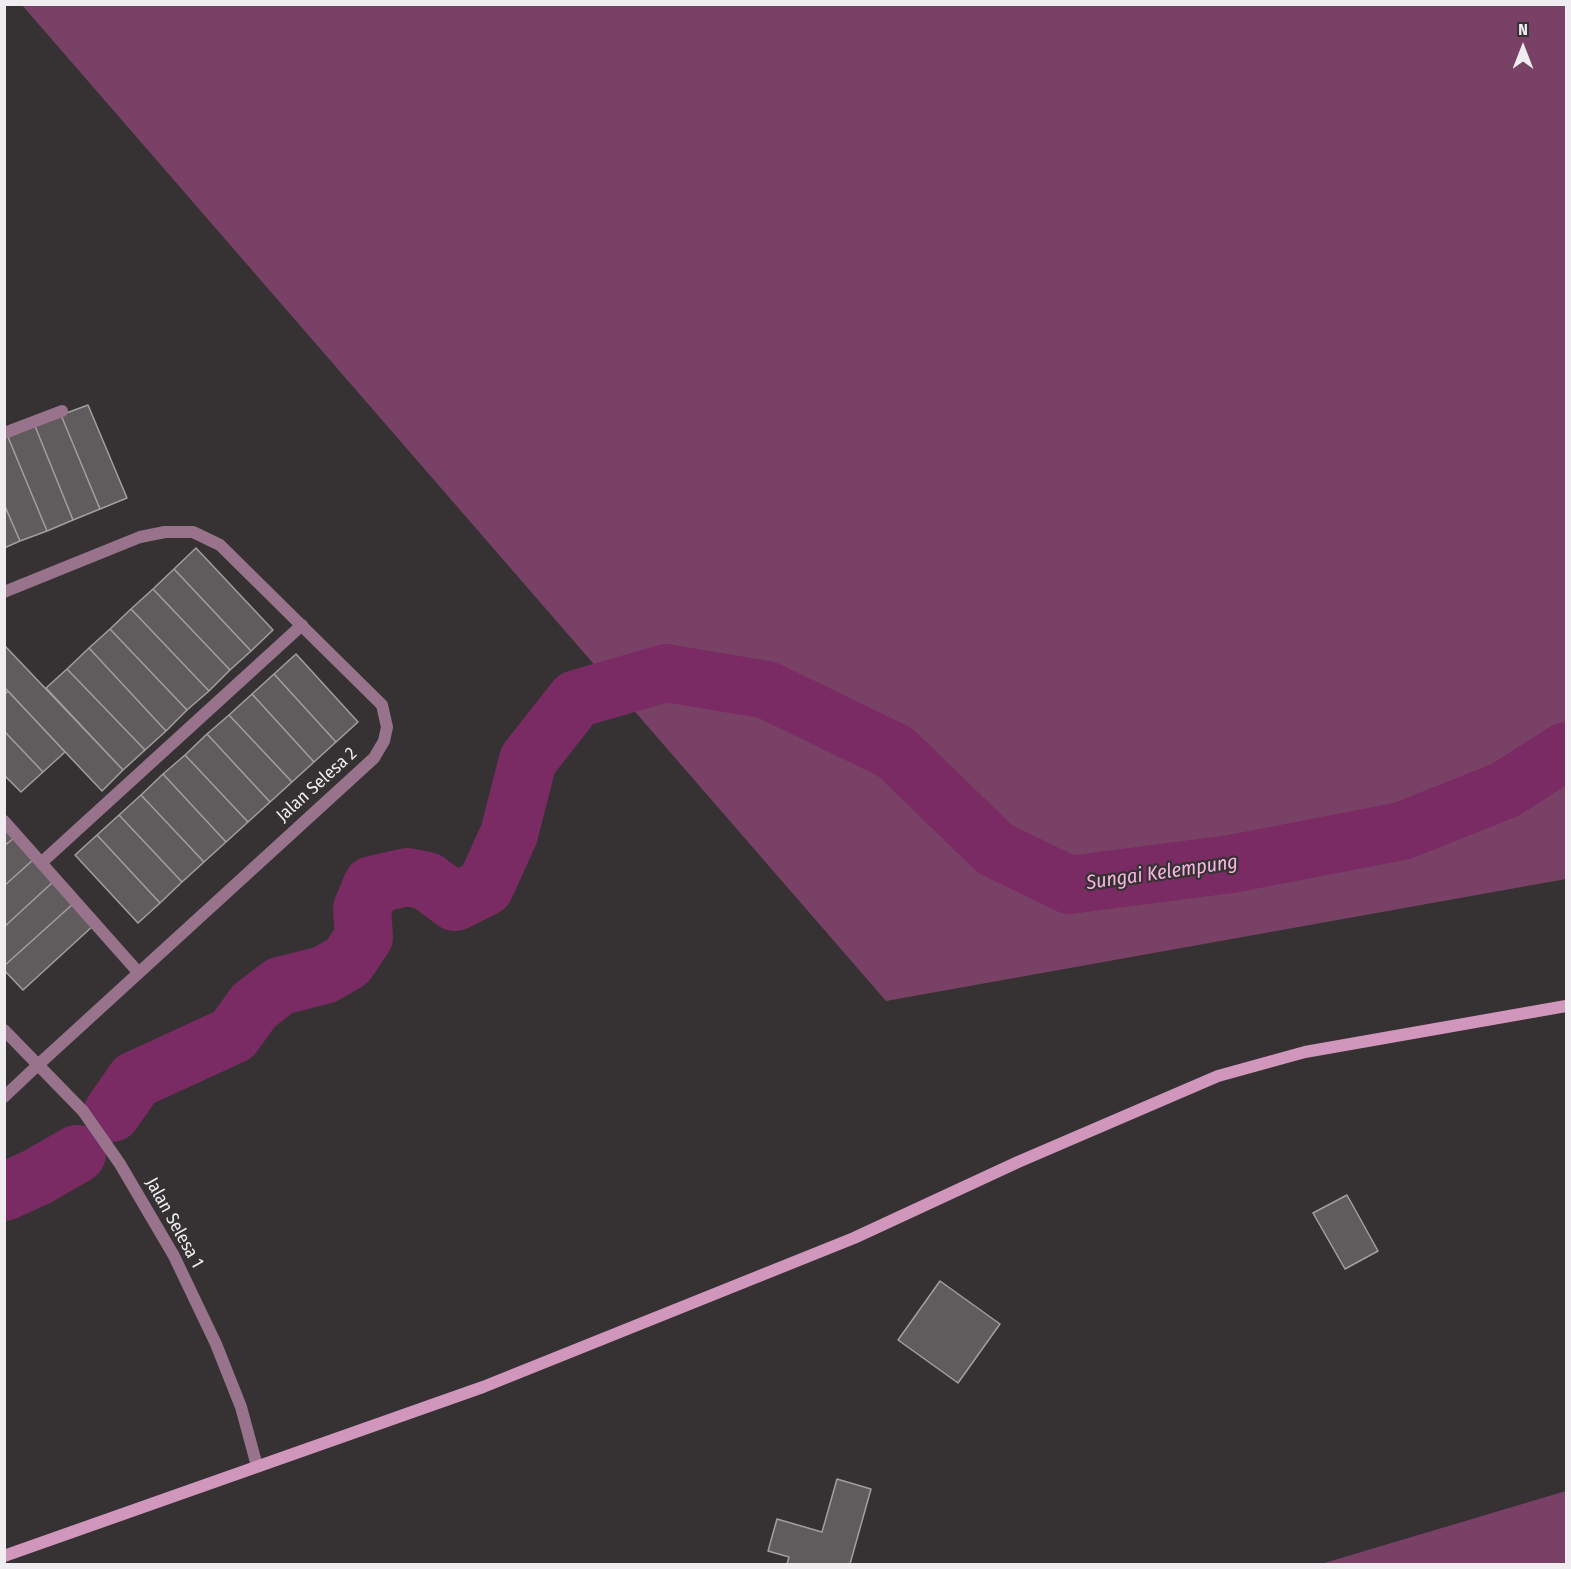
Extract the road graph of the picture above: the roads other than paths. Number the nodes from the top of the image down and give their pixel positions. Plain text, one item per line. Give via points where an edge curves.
1 (62, 411) dead end
2 (4, 433) edge
3 (4, 592) edge
4 (302, 625) junction
5 (4, 822) edge
6 (41, 863) junction
7 (138, 972) junction
8 (1566, 1006) edge
9 (4, 1030) edge
10 (39, 1064) junction
11 (4, 1097) edge
12 (257, 1466) junction
13 (4, 1556) edge

1 - 2 street
3 - 4 street, Jalan Selesa 2 via 140,537 193,532 220,545
4 - 6 street
4 - 7 street, Jalan Selesa 2 via 382,705 387,727 384,741 374,758
5 - 6 street
6 - 7 street
7 - 10 street, Jalan Selesa 2
8 - 12 main road via 1305,1052 1218,1076 854,1238 667,1315 483,1388
9 - 10 street, Jalan Selesa 1
10 - 11 street, Jalan Selesa 2
10 - 12 street, Jalan Selesa 1 via 83,1111 114,1155 174,1256 241,1407
12 - 13 main road

